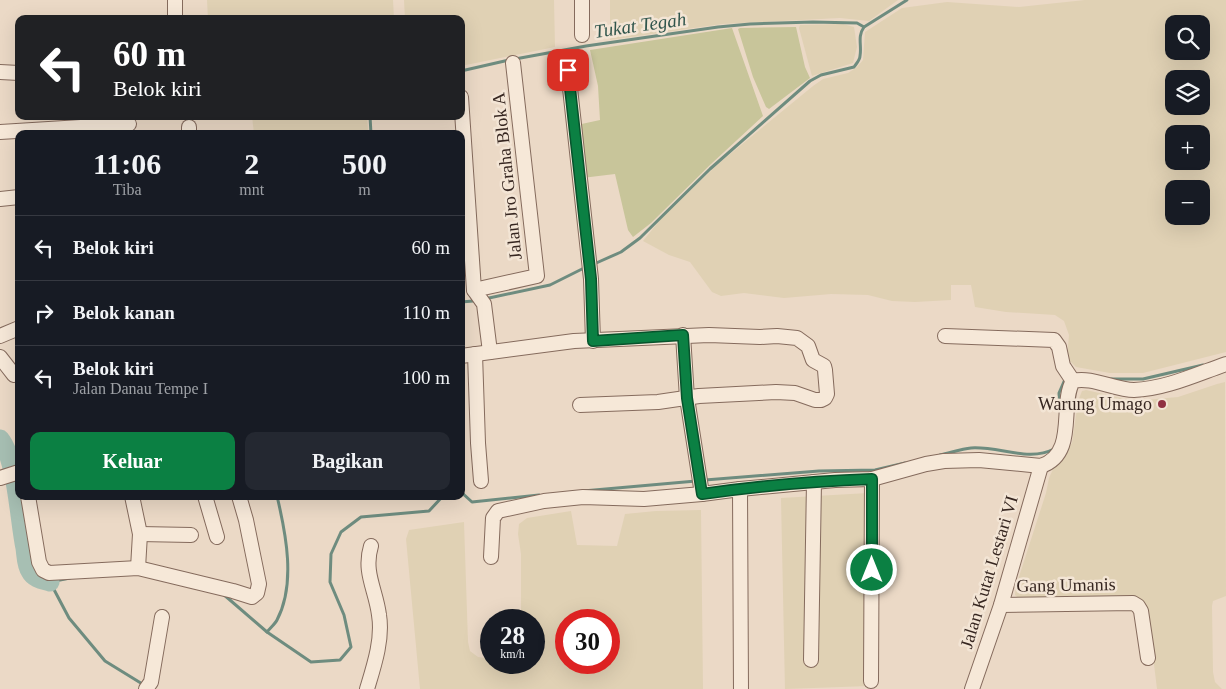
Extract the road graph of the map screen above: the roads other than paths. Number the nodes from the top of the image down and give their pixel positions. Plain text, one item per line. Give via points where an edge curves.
1 (175, 0) edge
2 (582, 0) edge
3 (175, 15) edge
4 (582, 35) dead end
5 (513, 63) dead end
6 (568, 70) dead end
7 (0, 72) edge
8 (15, 73) edge
9 (129, 124) dead end
10 (32, 130) edge
11 (15, 131) edge
12 (0, 132) edge
13 (465, 156) edge
14 (15, 197) edge
15 (0, 199) edge
16 (474, 290) junction
17 (15, 330) edge
18 (683, 335) junction
19 (0, 336) edge
20 (945, 336) dead end
21 (593, 341) junction
22 (490, 352) junction
23 (476, 354) junction
24 (465, 355) edge
25 (0, 357) edge
26 (1226, 364) edge
27 (14, 375) dead end
28 (1069, 375) junction
29 (687, 398) junction
30 (580, 405) dead end
31 (1041, 466) junction
32 (15, 473) edge
33 (2, 477) edge
34 (872, 479) junction
35 (481, 481) dead end
36 (814, 482) junction
37 (740, 489) junction
38 (702, 491) junction
39 (29, 500) edge
40 (133, 500) edge
41 (206, 500) edge
42 (240, 500) edge
43 (140, 534) junction
44 (191, 535) dead end
45 (217, 537) dead end
46 (370, 546) dead end
47 (491, 557) dead end
48 (138, 568) junction
49 (1001, 605) junction
50 (162, 617) dead end
51 (1148, 658) dead end
52 (811, 660) dead end
53 (871, 681) dead end
54 (148, 686) edge
55 (367, 689) edge
56 (741, 689) edge
57 (972, 689) edge

1 - 3 street
2 - 4 street
5 - 16 street, Jalan Jro Graha Blok A via 537,276
6 - 21 street via 591,279
7 - 8 street
9 - 10 street
11 - 12 street
13 - 16 street
14 - 15 street
16 - 22 street via 484,304
17 - 19 street
18 - 21 street
18 - 29 street
18 - 29 street via 796,338 808,346 813,360 824,366 827,394 825,398 815,400 788,392
20 - 28 street via 1054,340
21 - 22 street
22 - 23 street
23 - 24 street
23 - 35 street
25 - 27 street
26 - 28 street via 1150,389 1131,390
28 - 31 street via 1065,435 1058,454 1050,463
29 - 30 street
29 - 38 street
31 - 34 street via 979,460 944,461
31 - 49 street, Jalan Kutat Lestari VI
32 - 33 street
34 - 36 street
34 - 53 street
36 - 37 street
36 - 52 street
37 - 38 street
37 - 56 street
38 - 47 street via 644,499 583,497 498,510 493,518
39 - 48 street via 43,570 59,573
40 - 43 street
41 - 45 street
42 - 48 street via 259,584 255,596
43 - 44 street
43 - 48 street
46 - 55 street via 368,569 380,616 379,640
49 - 51 street, Gang Umanis via 1133,603 1141,611
49 - 57 street, Jalan Kutat Lestari VI
50 - 54 street

